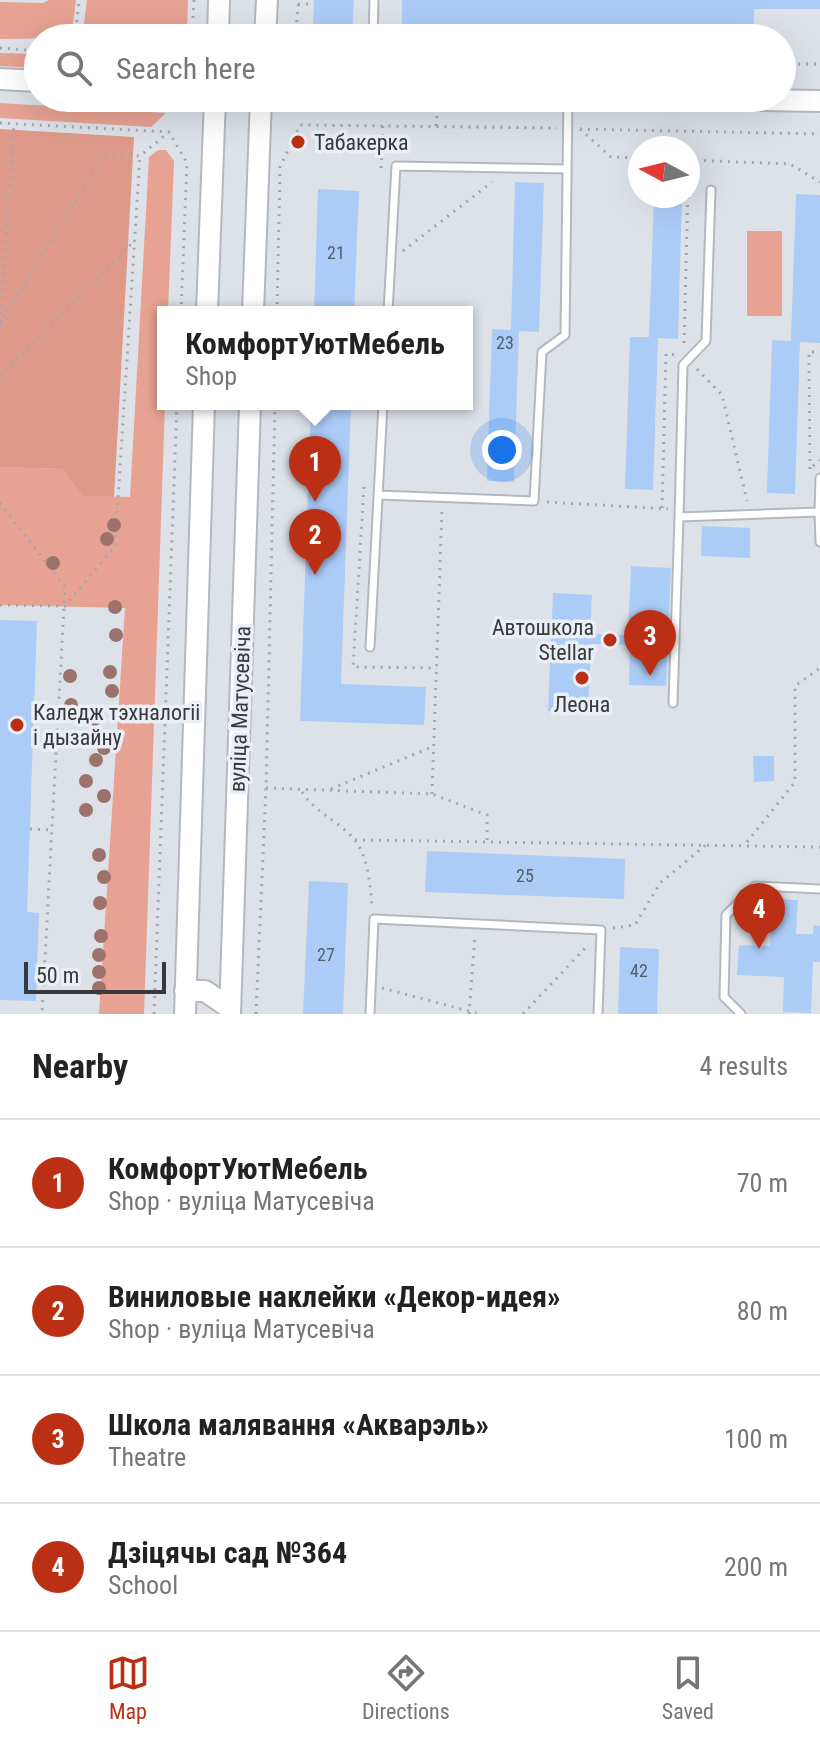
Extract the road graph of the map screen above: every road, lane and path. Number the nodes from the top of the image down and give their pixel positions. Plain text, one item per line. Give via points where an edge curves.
1 (79, 0) edge
2 (194, 0) edge
3 (219, 0) edge
4 (267, 0) edge
5 (374, 0) edge
6 (298, 2) edge
7 (314, 4) dead end
8 (76, 24) edge
9 (192, 24) edge
10 (212, 24) edge
11 (266, 24) edge
12 (296, 24) edge
13 (373, 24) edge
14 (0, 48) edge
15 (24, 50) edge
16 (796, 64) edge
17 (820, 64) edge
18 (0, 79) edge
19 (24, 80) edge
20 (796, 101) edge
21 (820, 101) edge
22 (214, 112) edge
23 (260, 112) edge
24 (437, 112) edge
25 (568, 112) edge
26 (0, 123) edge
27 (14, 124) junction
28 (300, 125) dead end
29 (383, 126) dead end
30 (436, 126) dead end
31 (580, 129) dead end
32 (169, 132) junction
33 (140, 156) junction
34 (628, 158) edge
35 (700, 160) edge
36 (567, 169) junction
37 (381, 176) dead end
38 (498, 177) dead end
39 (820, 182) edge
40 (711, 190) dead end
41 (688, 208) edge
42 (135, 240) junction
43 (391, 260) junction
44 (181, 306) edge
45 (207, 306) edge
46 (253, 306) edge
47 (277, 306) edge
48 (388, 306) edge
49 (0, 324) edge
50 (0, 330) edge
51 (820, 352) edge
52 (688, 360) junction
53 (0, 377) edge
54 (177, 410) edge
55 (204, 410) edge
56 (250, 410) edge
57 (275, 410) edge
58 (383, 410) edge
59 (820, 460) edge
60 (810, 468) junction
61 (820, 478) edge
62 (810, 482) dead end
63 (378, 495) junction
64 (443, 498) junction
65 (0, 503) edge
66 (560, 503) dead end
67 (662, 508) junction
68 (749, 509) dead end
69 (819, 512) edge
70 (679, 513) junction
71 (820, 542) edge
72 (0, 605) edge
73 (65, 606) junction
74 (370, 647) dead end
75 (820, 668) edge
76 (673, 703) dead end
77 (434, 746) junction
78 (266, 788) junction
79 (327, 790) junction
80 (302, 792) junction
81 (432, 794) junction
82 (30, 829) dead end
83 (54, 830) junction
84 (355, 840) junction
85 (487, 840) junction
86 (746, 844) junction
87 (820, 847) edge
88 (820, 889) edge
89 (374, 919) junction
90 (475, 923) junction
91 (371, 985) junction
92 (185, 991) junction
93 (230, 1011) edge
94 (469, 1013) edge
95 (42, 1014) edge
96 (154, 1014) edge
97 (185, 1014) edge
98 (256, 1014) edge
99 (370, 1014) edge
100 (480, 1014) edge
101 (598, 1014) edge
102 (741, 1014) edge

1 - 8 path
2 - 9 path
3 - 10 main road
4 - 11 main road
5 - 13 lane
6 - 7 path
6 - 12 path
14 - 15 path
16 - 17 path
18 - 19 main road
20 - 21 main road
22 - 45 main road
23 - 46 main road
24 - 30 path
25 - 36 lane
26 - 27 path
27 - 32 path
27 - 49 path
28 - 47 path via 280,167
29 - 37 path
31 - 34 path via 611,157
32 - 33 path
32 - 44 path via 187,163
33 - 42 path
33 - 49 path via 104,154
35 - 39 path via 790,164
36 - 43 lane via 396,166
36 - 64 lane via 565,335 542,352 534,501
38 - 43 path
40 - 52 lane via 706,341
41 - 67 path via 684,355 666,354
42 - 53 path
42 - 73 path via 115,546
43 - 48 lane
49 - 50 path
51 - 60 path via 809,352
52 - 68 path via 722,395
52 - 70 lane via 683,365
54 - 96 path
55 - 92 main road, вуліца Матусевіча
56 - 93 main road, вуліца Матусевіча
57 - 78 path
58 - 63 lane
59 - 60 path
60 - 62 path
61 - 69 lane
63 - 64 lane
63 - 74 lane
64 - 77 path
65 - 73 path via 65,587
66 - 67 path
67 - 70 path
69 - 70 lane
69 - 71 lane
70 - 76 lane
72 - 73 path
73 - 83 path
75 - 86 path via 795,686 795,782
77 - 79 path
77 - 81 path
78 - 80 path
78 - 98 path
79 - 80 path
79 - 81 path
80 - 84 path via 312,808
81 - 85 path via 487,815
82 - 83 path
83 - 95 path
84 - 85 path
84 - 89 path via 368,873
85 - 86 path
86 - 87 path
88 - 102 lane via 755,886 726,915 724,997
89 - 90 lane
89 - 91 lane
90 - 94 path
90 - 101 lane via 601,930
91 - 94 path
91 - 99 lane
92 - 93 main road via 205,991
92 - 97 main road, вуліца Матусевіча
94 - 100 path

